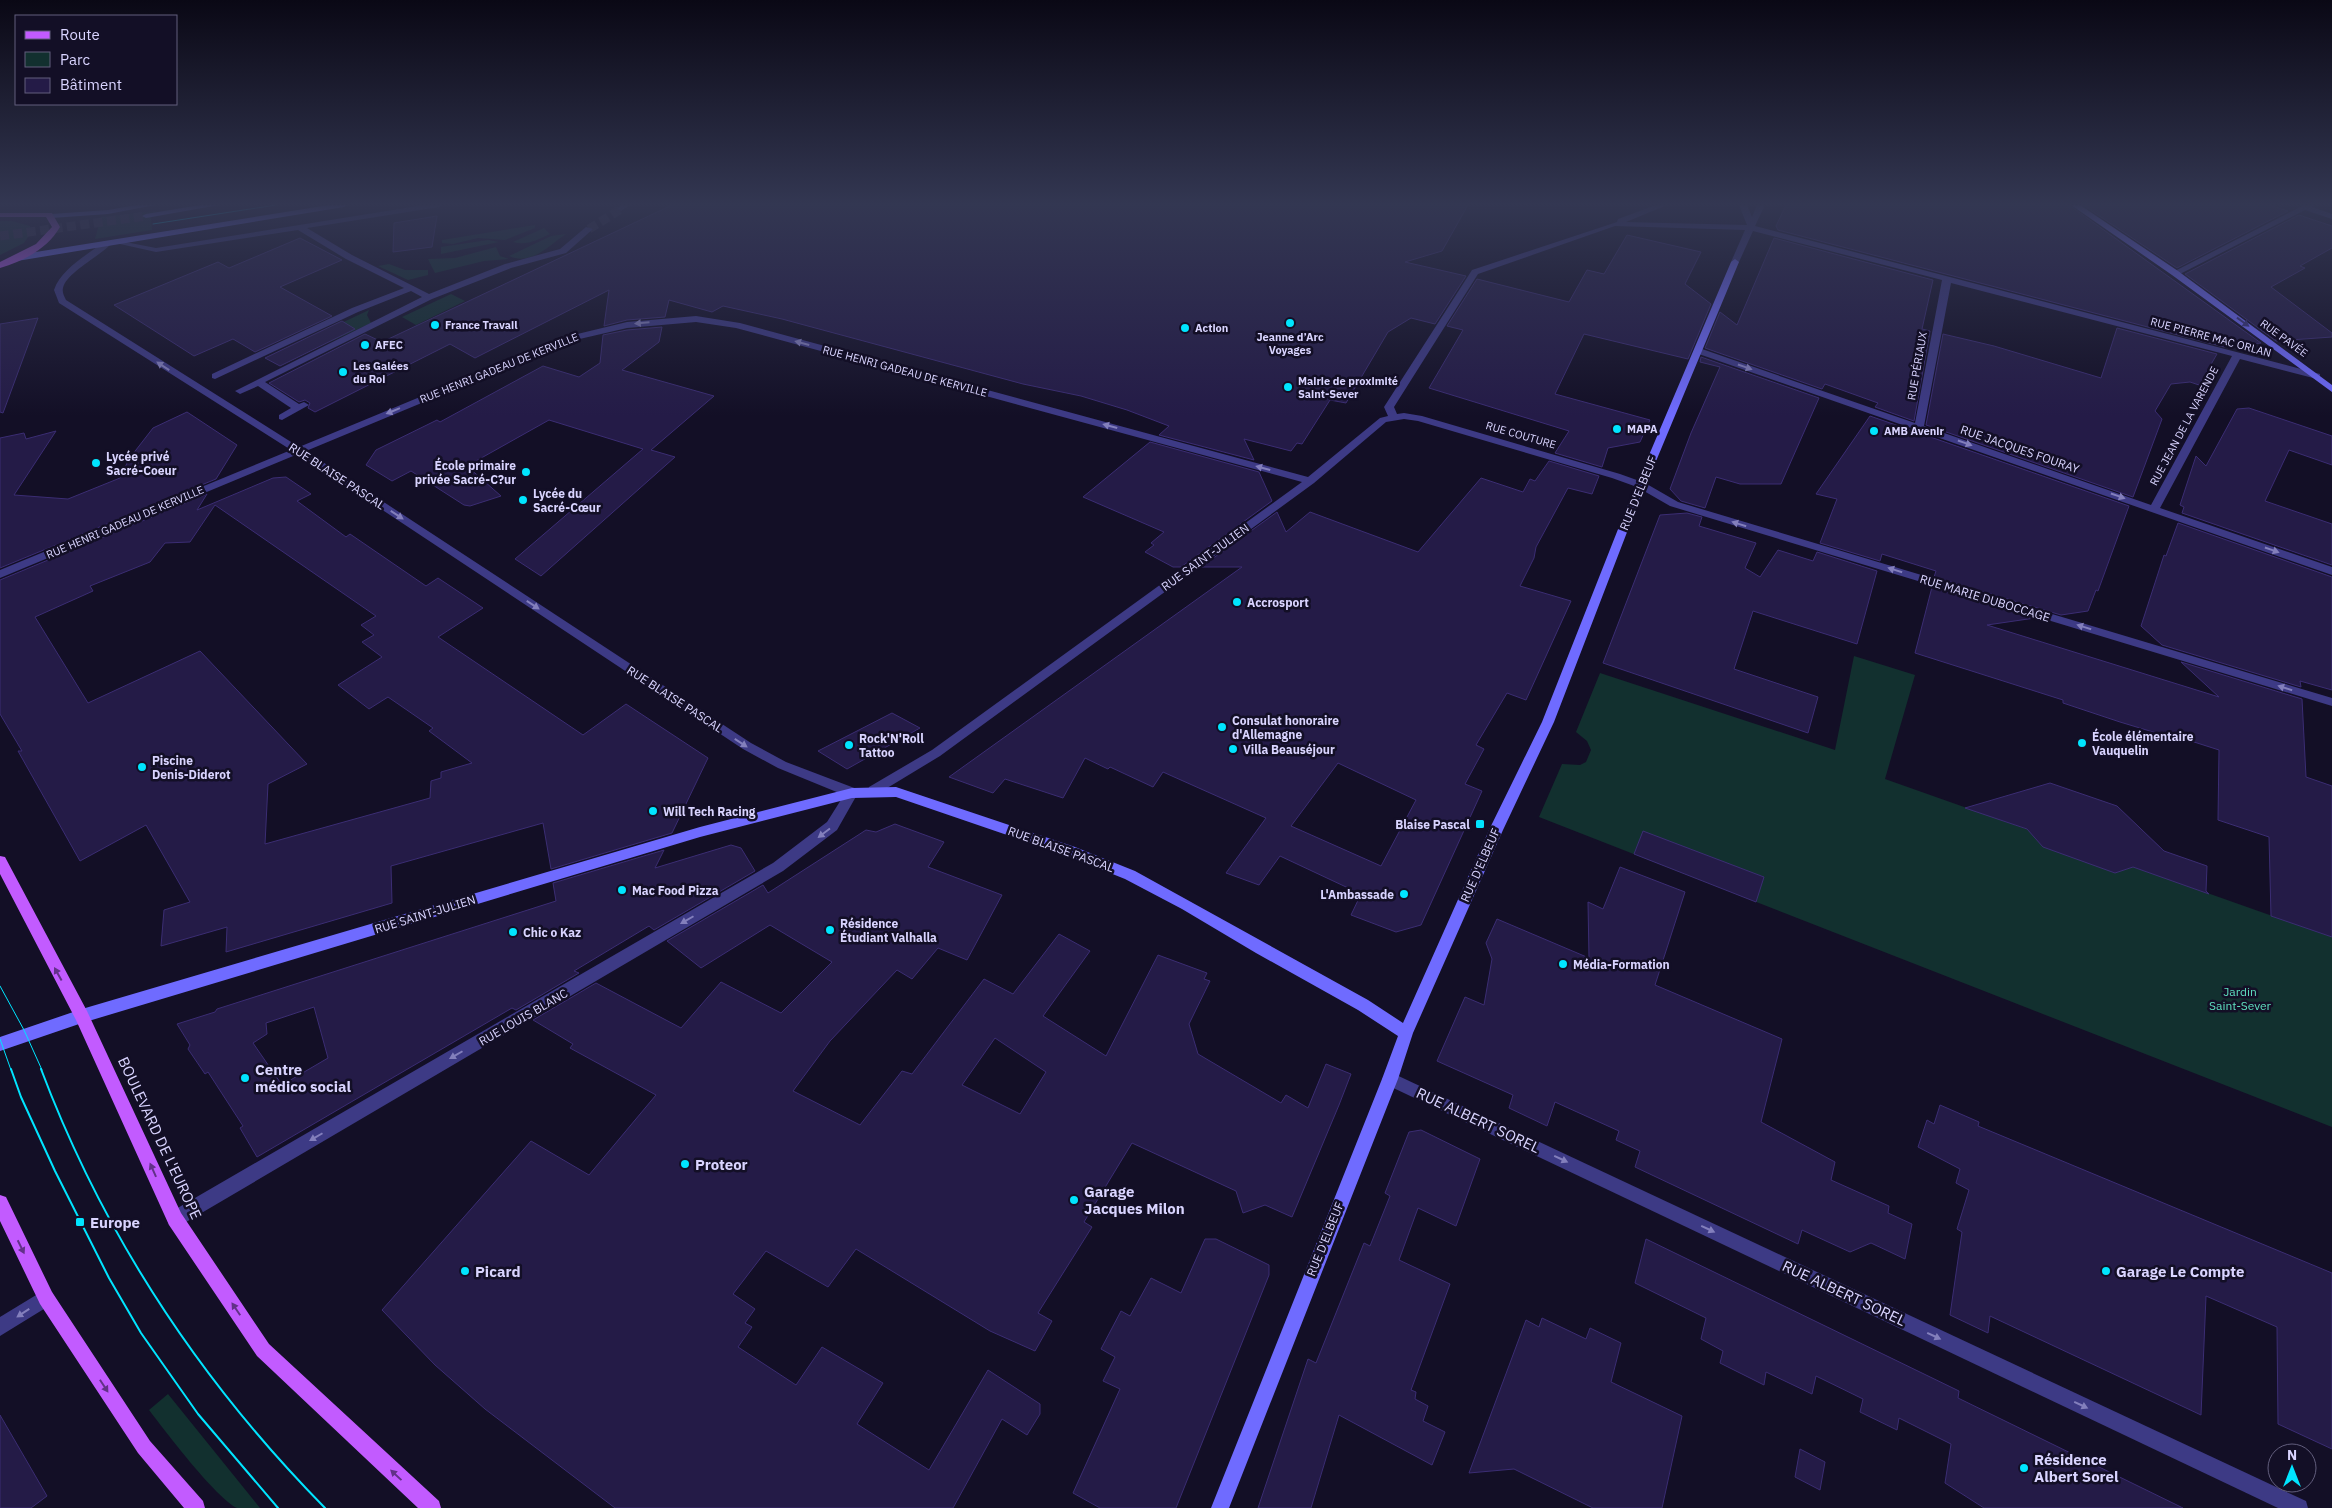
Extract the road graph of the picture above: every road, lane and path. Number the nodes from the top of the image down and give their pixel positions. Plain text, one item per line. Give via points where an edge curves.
1 (68, 275) edge
2 (385, 275) edge
3 (484, 275) edge
4 (1473, 275) edge
5 (1730, 275) edge
6 (1933, 275) edge
7 (2179, 275) edge
8 (1947, 279) junction
9 (411, 288) junction
10 (429, 297) junction
11 (1699, 351) junction
12 (2237, 355) junction
13 (215, 376) dead end
14 (2317, 376) junction
15 (258, 382) junction
16 (2332, 389) edge
17 (240, 390) dead end
18 (282, 417) dead end
19 (1393, 417) junction
20 (1919, 427) junction
21 (298, 450) junction
22 (1310, 481) junction
23 (1641, 485) junction
24 (2154, 508) junction
25 (2332, 571) edge
26 (0, 574) edge
27 (2332, 702) edge
28 (874, 791) junction
29 (852, 793) junction
30 (0, 861) edge
31 (82, 1016) junction
32 (1406, 1033) junction
33 (0, 1044) edge
34 (1390, 1079) junction
35 (0, 1203) edge
36 (175, 1219) junction
37 (46, 1298) junction
38 (0, 1328) edge
39 (196, 1508) edge
40 (432, 1508) edge
41 (1220, 1508) edge
42 (2298, 1508) edge

21 -> 1 street, RUE BLAISE PASCAL via 62,300 58,290
2 - 9 street
3 - 10 street
4 - 19 street via 1389,407
5 - 11 street, RUE D'ELBEUF
6 - 8 street, RUE PIERRE MAC ORLAN
7 -> 14 street, RUE PAVÉE
8 - 12 street, RUE PIERRE MAC ORLAN
8 - 20 street, RUE PÉRIAUX
9 - 10 street
9 - 13 street via 355,310
10 - 15 street
11 -> 20 street, RUE JACQUES FOURAY
11 - 23 street, RUE D'ELBEUF
12 - 14 street, RUE PIERRE MAC ORLAN
12 - 24 street, RUE JEAN DE LA VARENDE
14 - 16 street, RUE PAVÉE
15 - 17 street
15 - 18 street via 301,407
19 - 22 street, RUE SAINT-JULIEN via 1383,420
19 - 23 street, RUE COUTURE via 1419,418
20 -> 24 street, RUE JACQUES FOURAY
22 -> 21 street, RUE HENRI GADEAU DE KERVILLE via 737,325 696,319 627,325 568,339
21 - 26 street, RUE HENRI GADEAU DE KERVILLE
21 -> 29 street, RUE BLAISE PASCAL via 747,746 782,765
22 - 28 street, RUE SAINT-JULIEN via 936,753
27 -> 23 street, RUE MARIE DUBOCCAGE via 1674,504
23 - 32 street, RUE D'ELBEUF via 1548,722
24 -> 25 street, RUE JACQUES FOURAY
28 - 29 street, RUE BLAISE PASCAL
28 - 32 street, RUE BLAISE PASCAL via 896,792 927,801 1130,875 1363,1005
29 - 31 street, RUE SAINT-JULIEN via 700,832
29 -> 36 street, RUE LOUIS BLANC via 832,826 778,867
31 -> 30 main road, BOULEVARD DE L'EUROPE
31 - 33 street, RUE SAINT-JULIEN
36 -> 31 main road, BOULEVARD DE L'EUROPE
32 - 34 street, RUE D'ELBEUF
34 - 41 street, RUE D'ELBEUF
34 -> 42 street, RUE ALBERT SOREL
35 -> 37 main road
40 -> 36 main road, BOULEVARD DE L'EUROPE via 263,1350
37 -> 38 street
37 -> 39 main road via 144,1447

